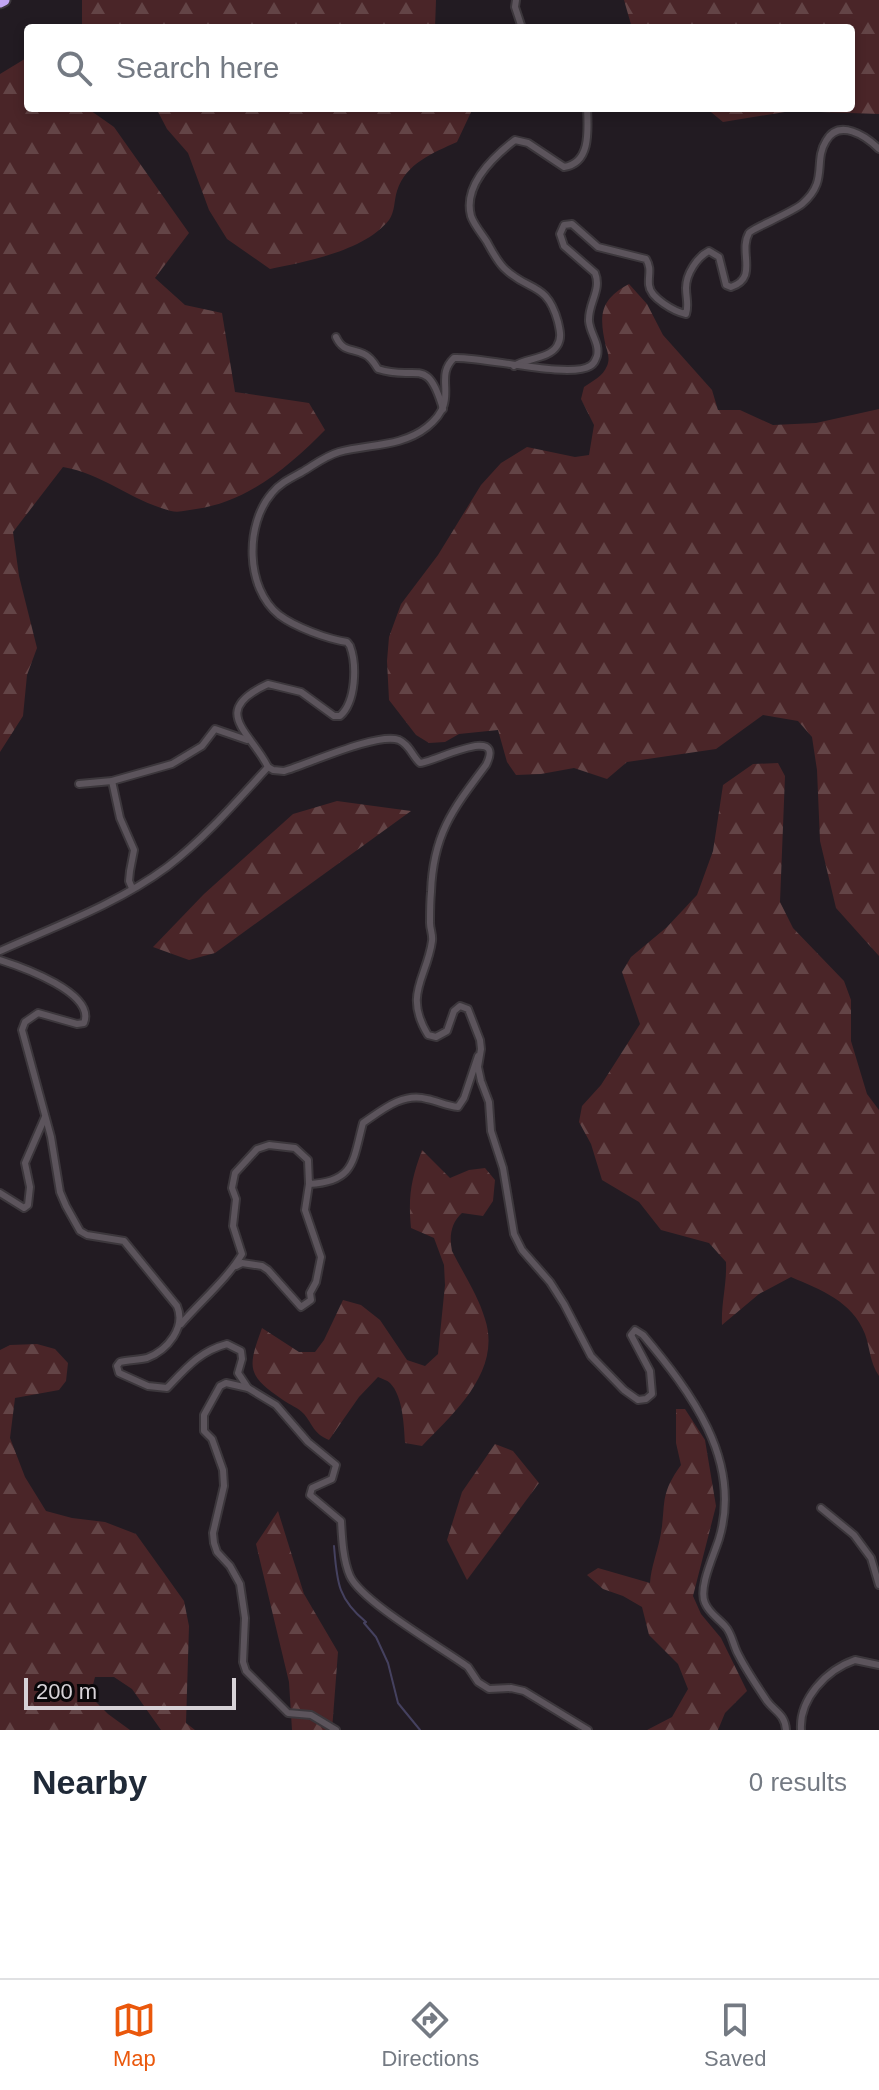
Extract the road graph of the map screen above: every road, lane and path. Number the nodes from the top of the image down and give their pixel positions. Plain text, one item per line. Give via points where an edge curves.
1 (516, 0) edge
2 (521, 24) edge
3 (587, 112) edge
4 (879, 149) edge
5 (336, 337) dead end
6 (514, 366) junction
7 (443, 409) junction
8 (251, 741) junction
9 (268, 767) junction
10 (112, 781) junction
11 (79, 784) dead end
12 (132, 888) junction
13 (0, 951) edge
14 (0, 960) edge
15 (481, 1049) junction
16 (45, 1117) junction
17 (309, 1184) junction
18 (0, 1193) edge
19 (233, 1268) junction
20 (181, 1324) junction
21 (248, 1388) junction
22 (821, 1508) dead end
23 (879, 1585) edge
24 (879, 1665) edge
25 (336, 1730) edge
26 (588, 1730) edge
27 (786, 1730) edge
28 (801, 1730) edge

1 - 2 street
3 - 6 street via 587,139 575,164 564,167 515,140 479,177 469,204 472,220 502,266 546,296 561,333 553,351
4 - 6 street via 853,130 828,138 817,184 806,200 780,219 752,228 746,239 747,272 739,284 726,285 719,257 709,251 700,256 686,283 686,314 652,293 646,259 609,252 572,224 564,225 564,246 598,279 589,316 597,342 595,361 583,369
5 - 7 street via 340,346 365,354 378,369 424,374 433,382
6 - 7 street via 454,358 445,370
7 - 8 street via 414,436 324,457 275,488 261,508 251,539 263,596 279,615 347,642 353,674 350,704 340,716 292,688 268,684 243,699 236,720
8 - 9 street
8 - 10 street via 215,729 187,756
9 - 12 street via 207,833
9 - 15 street via 284,771 387,739 407,745 420,763 478,744 490,751 437,845 430,894 433,937 417,994 428,1035 442,1036 454,1011 464,1007
10 - 11 street
10 - 12 street via 134,850
12 - 13 street
14 - 16 street via 50,980 87,1014 84,1023 77,1024 38,1013 25,1022 22,1030
15 - 17 street via 458,1107 415,1096 386,1106 363,1123 356,1159 345,1175
15 - 27 street via 478,1067 491,1131 522,1250 557,1293 591,1356 624,1390 638,1400 652,1394 650,1371 631,1335 635,1330 682,1384 710,1432 723,1475 724,1517 703,1600 728,1628 769,1704 783,1716
16 - 18 street via 25,1163 28,1205 24,1208
16 - 20 street via 60,1192 74,1222 87,1235 124,1241 177,1306
17 - 19 street via 308,1160 295,1148 269,1145 247,1158 233,1178 233,1226 242,1254
17 - 19 street via 305,1210 321,1257 311,1300 301,1307 262,1266 242,1263
19 - 20 street
20 - 21 street via 154,1354 120,1362 119,1373 167,1388 194,1359 227,1344 241,1351 238,1373
21 - 25 street via 220,1386 202,1422 223,1470 214,1543 240,1584 243,1662 288,1713 311,1715
21 - 26 street via 276,1405 336,1465 332,1479 312,1488 310,1495 341,1521 347,1568 356,1585 468,1667 489,1689 524,1691
22 - 23 street via 854,1535 871,1558
24 - 28 street via 855,1660 828,1676 805,1702

